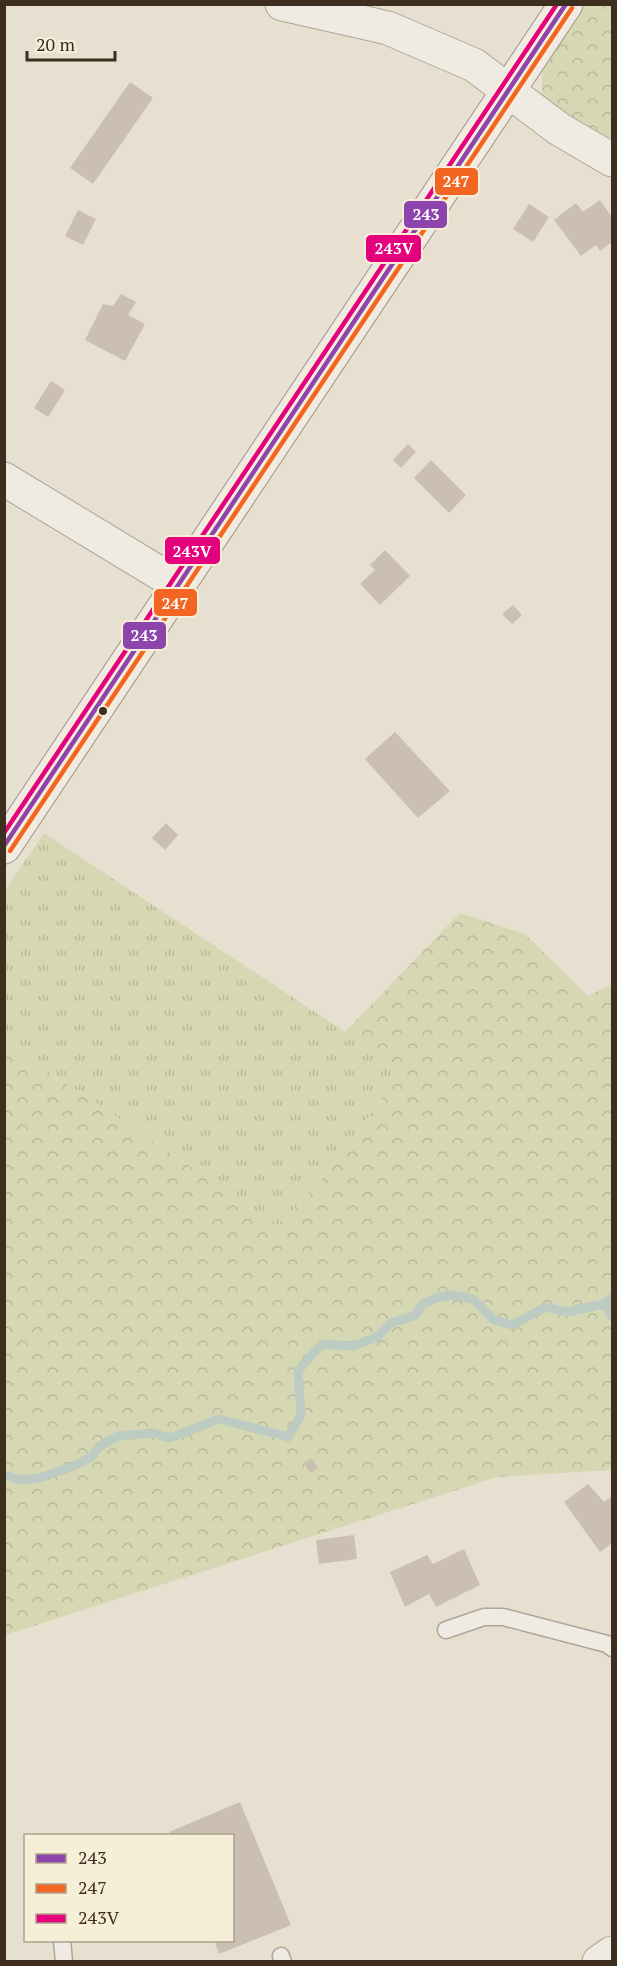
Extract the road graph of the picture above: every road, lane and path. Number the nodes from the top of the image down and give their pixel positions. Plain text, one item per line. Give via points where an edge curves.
1 (282, 4) edge
2 (566, 4) edge
3 (509, 90) junction
4 (612, 160) edge
5 (4, 479) edge
6 (179, 585) junction
7 (4, 846) edge
8 (446, 1630) dead end
9 (612, 1648) edge
10 (62, 1942) edge
11 (612, 1953) edge
12 (64, 1962) edge
13 (599, 1962) edge

1 - 3 main road via 388,28 474,65
2 - 3 main road
3 - 4 main road via 559,129
3 - 6 main road
5 - 6 main road
6 - 7 main road
8 - 9 lane via 484,1617 503,1617
10 - 12 lane
11 - 13 main road

